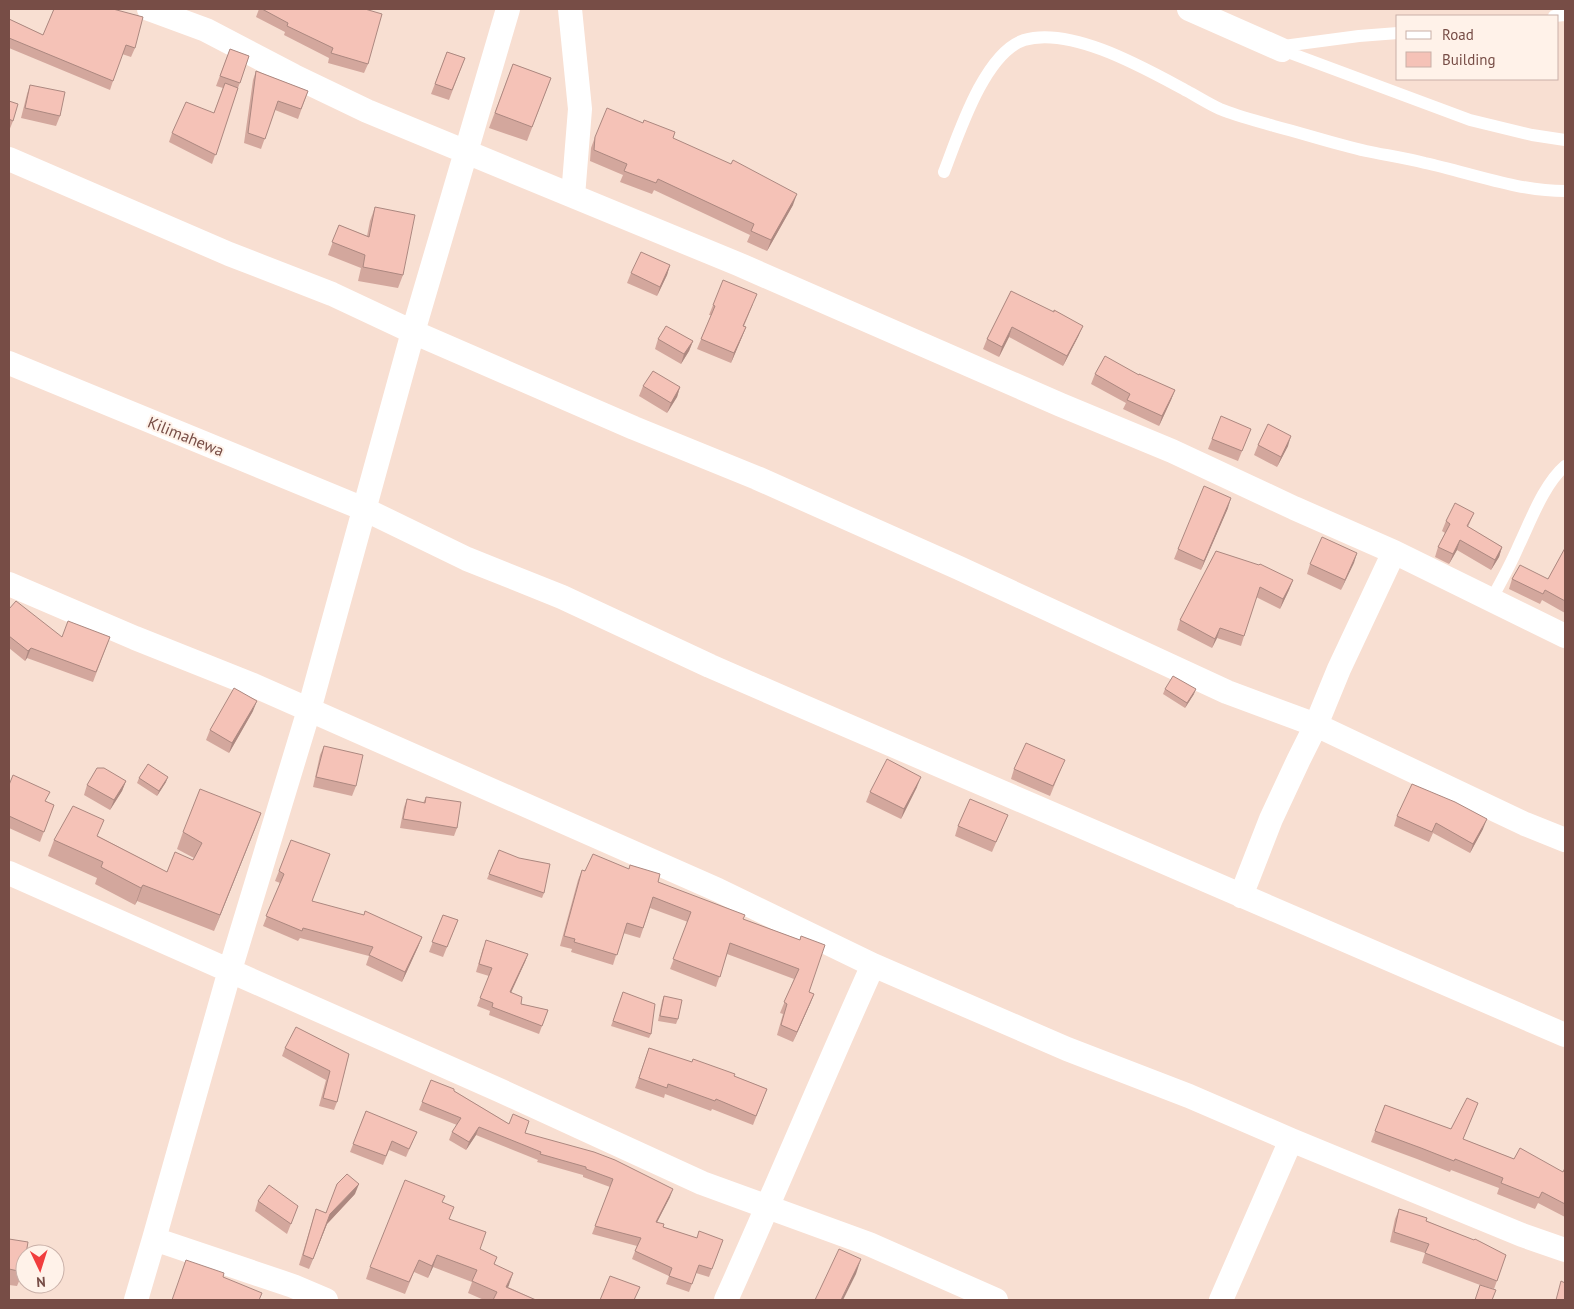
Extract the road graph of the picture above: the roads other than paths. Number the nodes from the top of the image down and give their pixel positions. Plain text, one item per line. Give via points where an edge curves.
1 (149, 9) edge
2 (508, 9) edge
3 (570, 9) edge
4 (1189, 9) edge
5 (1396, 33) edge
6 (1279, 48) junction
7 (1565, 140) edge
8 (466, 151) junction
9 (9, 159) edge
10 (944, 172) dead end
11 (1565, 191) edge
12 (573, 196) junction
13 (413, 332) junction
14 (9, 364) edge
15 (1565, 466) edge
16 (364, 509) junction
17 (1394, 552) junction
18 (9, 584) edge
19 (1491, 600) junction
20 (1565, 636) edge
21 (308, 710) junction
22 (1316, 725) junction
23 (1565, 840) edge
24 (9, 873) edge
25 (1241, 896) junction
26 (873, 964) junction
27 (230, 970) junction
28 (1565, 1035) edge
29 (1291, 1140) junction
30 (768, 1206) junction
31 (154, 1239) junction
32 (1565, 1250) edge
33 (136, 1300) edge
34 (326, 1300) edge
35 (726, 1300) edge
36 (996, 1300) edge
37 (1221, 1300) edge

1 - 8 street via 206,30 367,111
2 - 8 street
3 - 12 street via 580,109
4 - 6 street
5 - 6 lane
6 - 7 lane via 1470,120
8 - 12 street
8 - 13 street
9 - 13 street via 220,250 332,294
10 - 11 lane via 962,125 991,68 1008,49 1024,40 1060,38 1096,48 1220,109 1248,118 1477,177 1548,191
12 - 17 street via 1172,451
13 - 16 street
13 - 22 street via 766,482 1227,692
14 - 16 street, Kilimahewa
15 - 19 lane via 1541,500
16 - 21 street
16 - 25 street, Kilimahewa via 466,559 562,597 727,673
17 - 19 street
17 - 22 street
18 - 21 street
19 - 20 street
21 - 26 street via 718,890
21 - 27 street
22 - 23 street
22 - 25 street via 1271,819
24 - 27 street
25 - 28 street, Kilimahewa
26 - 29 street via 1067,1049
26 - 30 street
27 - 30 street via 702,1183
27 - 31 street
29 - 32 street
29 - 37 street
30 - 35 street
30 - 36 street via 869,1244
31 - 33 street
31 - 34 street

